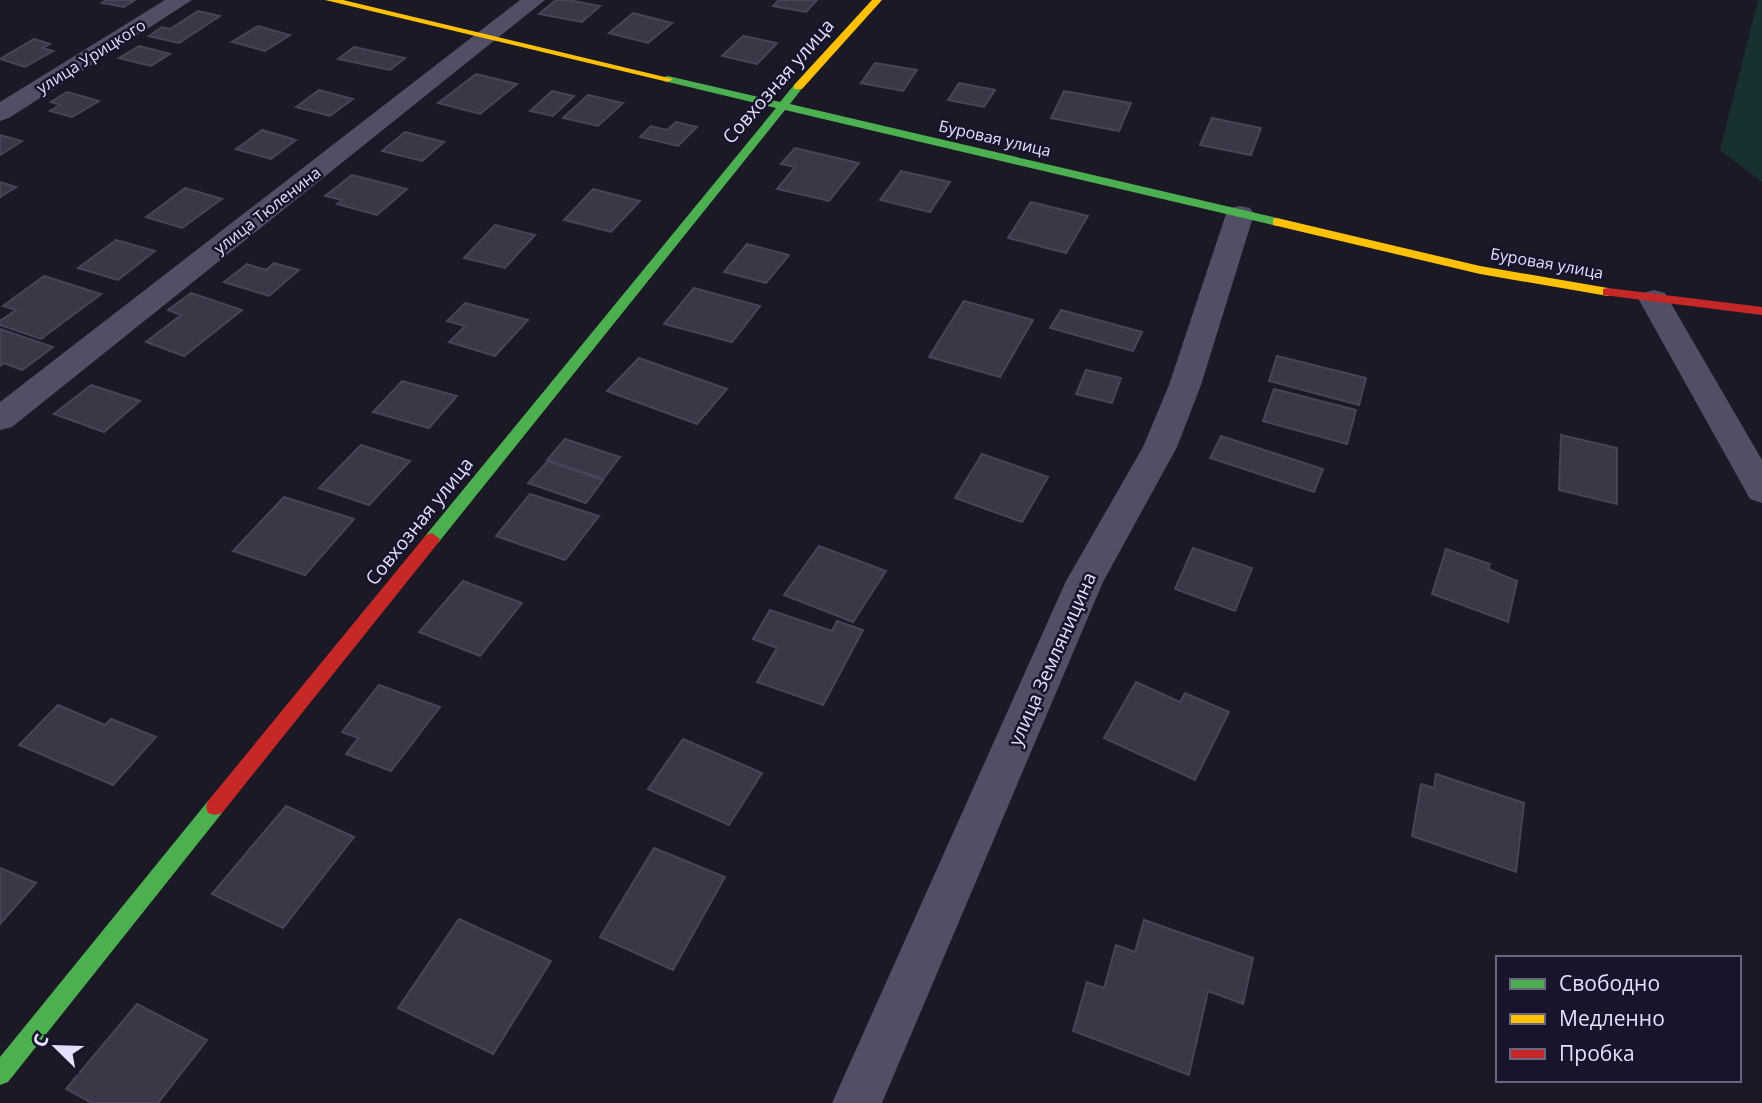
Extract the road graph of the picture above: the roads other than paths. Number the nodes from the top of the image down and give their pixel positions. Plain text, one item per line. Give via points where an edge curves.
1 (181, 0) edge
2 (330, 0) edge
3 (534, 0) edge
4 (877, 0) edge
5 (486, 38) junction
6 (781, 106) junction
7 (0, 113) edge
8 (1240, 214) junction
9 (1654, 300) junction
10 (1762, 311) edge
11 (0, 419) edge
12 (1762, 490) edge
13 (0, 1074) edge
14 (857, 1103) edge

1 - 7 street, улица Урицкого
2 - 5 main road, Буровая улица
3 - 5 street, улица Тюленина
4 - 6 main road, Совхозная улица
5 - 6 main road, Буровая улица
5 - 11 street, улица Тюленина
6 - 8 main road, Буровая улица
6 - 13 main road, Совхозная улица
8 - 9 main road, Буровая улица via 1480,270
8 - 14 street, улица Земляницина via 1185,385 1160,447 1085,581
9 - 10 main road, Буровая улица
9 - 12 street

